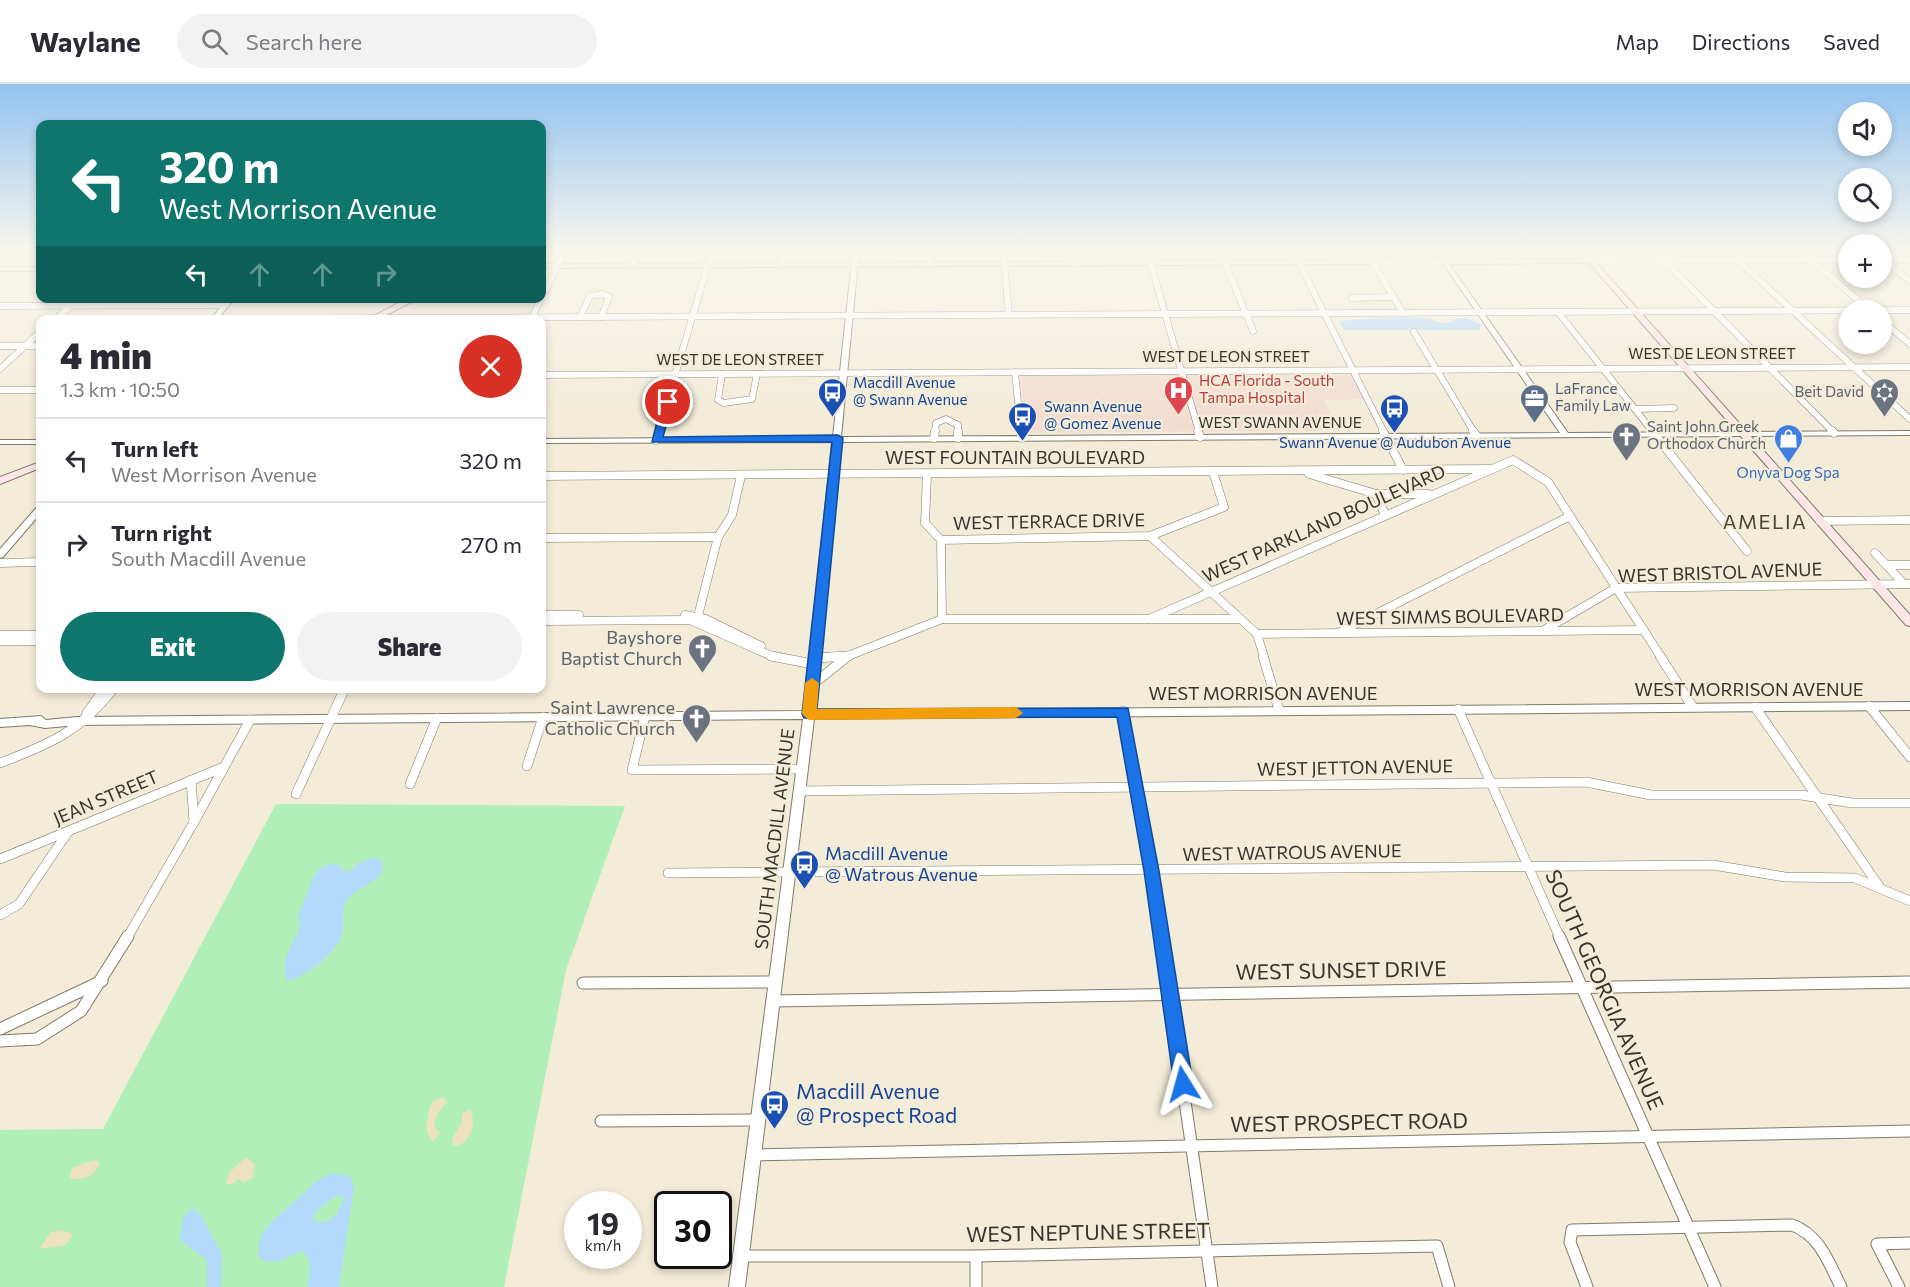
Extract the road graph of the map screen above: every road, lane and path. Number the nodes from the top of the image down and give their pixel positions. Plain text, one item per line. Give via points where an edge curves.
1 (397, 307) edge
2 (585, 307) edge
3 (605, 307) edge
4 (696, 307) edge
5 (850, 307) edge
6 (1009, 307) edge
7 (1163, 307) edge
8 (1243, 307) edge
9 (1322, 307) edge
10 (1399, 307) edge
11 (1477, 307) edge
12 (1633, 307) edge
13 (1709, 307) edge
14 (1788, 307) edge
15 (1791, 310) junction
16 (1838, 310) edge
17 (1892, 310) edge
18 (1910, 310) edge
19 (1636, 311) junction
20 (1713, 311) junction
21 (1480, 312) junction
22 (1558, 312) junction
23 (1325, 313) junction
24 (1403, 313) junction
25 (1165, 314) junction
26 (1246, 314) junction
27 (380, 315) edge
28 (1010, 315) junction
29 (849, 316) junction
30 (580, 317) junction
31 (601, 317) junction
32 (693, 317) junction
33 (546, 318) edge
34 (1892, 329) edge
35 (1253, 331) dead end
36 (1414, 332) dead end
37 (36, 336) edge
38 (1910, 344) edge
39 (0, 346) edge
40 (25, 346) junction
41 (36, 346) edge
42 (1770, 367) junction
43 (1853, 367) junction
44 (1910, 367) edge
45 (1604, 368) junction
46 (1687, 368) junction
47 (0, 369) edge
48 (1437, 369) junction
49 (1520, 369) junction
50 (1354, 370) junction
51 (1183, 371) junction
52 (1016, 372) junction
53 (844, 373) junction
54 (676, 374) junction
55 (722, 374) junction
56 (757, 374) junction
57 (546, 375) edge
58 (0, 390) edge
59 (36, 390) edge
60 (1674, 408) dead end
61 (1636, 409) junction
62 (1910, 419) edge
63 (1834, 433) junction
64 (1910, 433) edge
65 (1656, 434) junction
66 (1743, 434) junction
67 (1476, 435) junction
68 (1566, 435) junction
69 (1387, 436) junction
70 (1200, 437) junction
71 (838, 438) junction
72 (934, 438) junction
73 (958, 438) junction
74 (1022, 438) junction
75 (656, 440) junction
76 (546, 441) edge
77 (0, 442) edge
78 (36, 442) edge
79 (1513, 460) joint
80 (36, 467) edge
81 (1489, 469) junction
82 (1403, 470) junction
83 (1299, 471) junction
84 (1191, 472) junction
85 (1213, 472) junction
86 (835, 473) junction
87 (927, 475) junction
88 (546, 476) edge
89 (741, 476) junction
90 (0, 481) edge
91 (1216, 481) junction
92 (1376, 494) junction
93 (1431, 494) junction
94 (36, 514) edge
95 (1385, 515) junction
96 (1570, 516) junction
97 (1910, 520) edge
98 (1820, 521) junction
99 (1150, 536) junction
100 (718, 537) junction
101 (546, 538) edge
102 (941, 540) junction
103 (1747, 551) dead end
104 (1875, 553) dead end
105 (0, 555) edge
106 (36, 562) edge
107 (0, 563) edge
108 (1910, 565) edge
109 (1887, 566) junction
110 (36, 567) edge
111 (0, 568) edge
112 (1876, 584) junction
113 (1907, 584) edge
114 (1616, 588) junction
115 (1213, 593) junction
116 (546, 615) edge
117 (697, 619) junction
118 (942, 619) junction
119 (1149, 619) junction
120 (1240, 619) junction
121 (546, 621) edge
122 (1910, 621) edge
123 (1642, 630) junction
124 (1542, 631) junction
125 (1336, 633) junction
126 (1257, 634) junction
127 (0, 635) edge
128 (36, 635) edge
129 (0, 641) edge
130 (36, 641) edge
131 (848, 656) junction
132 (814, 661) junction
133 (812, 685) junction
134 (101, 693) edge
135 (110, 693) edge
136 (343, 693) edge
137 (1692, 706) junction
138 (1755, 706) junction
139 (1869, 706) junction
140 (1910, 706) edge
141 (1458, 709) junction
142 (1279, 710) junction
143 (1123, 711) junction
144 (809, 714) junction
145 (645, 716) junction
146 (543, 717) junction
147 (436, 718) junction
148 (331, 719) junction
149 (250, 720) junction
150 (81, 721) junction
151 (0, 723) edge
152 (1910, 757) edge
153 (0, 763) edge
154 (527, 766) dead end
155 (224, 767) junction
156 (801, 769) junction
157 (191, 780) junction
158 (1491, 783) junction
159 (410, 784) dead end
160 (1136, 787) junction
161 (799, 791) junction
162 (296, 794) dead end
163 (1819, 799) junction
164 (1910, 803) edge
165 (194, 822) junction
166 (69, 831) junction
167 (0, 859) edge
168 (1529, 867) junction
169 (1152, 871) junction
170 (668, 873) dead end
171 (788, 873) junction
172 (1879, 886) junction
173 (1910, 901) edge
174 (0, 915) edge
175 (102, 981) junction
176 (775, 982) junction
177 (1910, 982) edge
178 (583, 983) dead end
179 (1581, 987) junction
180 (1170, 994) junction
181 (772, 1001) junction
182 (0, 1029) edge
183 (0, 1041) edge
184 (757, 1120) junction
185 (601, 1121) dead end
186 (1910, 1131) edge
187 (1648, 1137) junction
188 (1192, 1146) junction
189 (753, 1155) junction
190 (1689, 1228) junction
191 (1572, 1230) joint
192 (1910, 1243) edge
193 (1207, 1250) junction
194 (740, 1256) junction
195 (976, 1256) junction
196 (737, 1287) edge
197 (976, 1287) edge
198 (1212, 1287) edge
199 (1449, 1287) edge
200 (1587, 1287) edge
201 (1715, 1287) edge
202 (1841, 1287) edge
203 (1899, 1287) edge

1 - 27 main road
2 - 30 street
3 - 31 street
4 - 32 street
5 - 29 street, SOUTH MACDILL AVENUE
6 - 28 street
7 - 25 street
8 - 26 street
9 - 23 street
10 - 24 street
11 - 21 street
12 - 19 main road
13 - 20 street
14 - 15 street
15 - 16 street
15 - 20 street
15 - 43 street
17 - 18 street
19 - 20 street
19 - 22 street
19 - 46 main road
20 - 42 street
21 - 22 street
21 - 24 street
21 - 49 street
22 - 45 street
23 - 24 street
23 - 26 street
23 - 50 street
25 - 26 street
25 - 28 street
25 - 51 street
26 - 35 street
28 - 29 street
29 - 32 street
29 - 53 street, SOUTH MACDILL AVENUE
30 - 31 street
30 - 33 street
31 - 32 street
32 - 54 street
34 - 38 street
36 - 48 street
37 - 40 street
39 - 40 street
40 - 41 street
40 - 47 street
42 - 43 street, WEST DE LEON STREET
42 - 46 street, WEST DE LEON STREET
42 - 63 street
43 - 44 street, WEST DE LEON STREET
43 - 62 street
45 - 46 street, WEST DE LEON STREET
45 - 49 street, WEST DE LEON STREET
45 - 61 street
46 - 66 main road
48 - 49 street, WEST DE LEON STREET
48 - 50 street, WEST DE LEON STREET
48 - 67 street
49 - 68 street
50 - 51 street, WEST DE LEON STREET
50 - 69 street
51 - 52 street, WEST DE LEON STREET
51 - 70 street
52 - 53 street, WEST DE LEON STREET
52 - 74 street
53 - 56 street, WEST DE LEON STREET
53 - 71 street, SOUTH MACDILL AVENUE
54 - 55 street, WEST DE LEON STREET
54 - 57 street, WEST DE LEON STREET
54 - 75 street
55 - 56 street, WEST DE LEON STREET
55 - 56 street via 718,400 724,403 753,399
58 - 59 street
60 - 61 street
61 - 65 street
63 - 64 street, WEST SWANN AVENUE
63 - 66 street, WEST SWANN AVENUE
65 - 66 street, WEST SWANN AVENUE
65 - 68 street, WEST SWANN AVENUE
65 - 103 street
66 - 98 main road
67 - 68 street, WEST SWANN AVENUE
67 - 69 street, WEST SWANN AVENUE
69 - 70 street, WEST SWANN AVENUE
69 - 82 street
70 - 74 street, WEST SWANN AVENUE
71 - 72 street, WEST SWANN AVENUE
71 - 75 street, WEST SWANN AVENUE
71 - 86 street, SOUTH MACDILL AVENUE
72 - 73 street, WEST SWANN AVENUE
72 - 73 street via 936,423 946,419 957,425
73 - 74 street, WEST SWANN AVENUE
75 - 76 street, WEST SWANN AVENUE
77 - 78 street
79 - 81 street, WEST PARKLAND BOULEVARD
79 - 96 street via 1548,482
80 - 90 main road
81 - 82 street, WEST FOUNTAIN BOULEVARD
81 - 93 street, WEST PARKLAND BOULEVARD
82 - 83 street, WEST FOUNTAIN BOULEVARD
83 - 85 street, WEST FOUNTAIN BOULEVARD
83 - 92 street
84 - 85 street, WEST FOUNTAIN BOULEVARD
84 - 87 street, WEST FOUNTAIN BOULEVARD
84 - 91 street
85 - 91 street, WEST TERRACE DRIVE
86 - 87 street, WEST FOUNTAIN BOULEVARD
86 - 89 street, WEST FOUNTAIN BOULEVARD
86 - 132 street, SOUTH MACDILL AVENUE
87 - 102 street via 925,522
88 - 89 street, WEST FOUNTAIN BOULEVARD
89 - 100 street via 732,515
91 - 99 street, WEST TERRACE DRIVE via 1224,507
92 - 93 street
92 - 95 street
93 - 95 street, WEST PARKLAND BOULEVARD
94 - 105 street
95 - 115 street, WEST PARKLAND BOULEVARD
96 - 114 street
96 - 125 street
97 - 98 street
98 - 112 main road
99 - 102 street, WEST TERRACE DRIVE
99 - 115 street
100 - 101 street
100 - 117 street
102 - 118 street
104 - 109 street
106 - 107 street
108 - 109 street
109 - 113 street
110 - 111 street
112 - 113 street, WEST BRISTOL AVENUE
112 - 114 street, WEST BRISTOL AVENUE
112 - 122 main road
114 - 123 street
114 - 124 street, WEST BRISTOL AVENUE
115 - 119 street, WEST PARKLAND BOULEVARD
115 - 120 street
116 - 117 street, WEST PARKLAND BOULEVARD
117 - 121 street, WEST PARKLAND BOULEVARD
117 - 132 street, WEST PARKLAND BOULEVARD via 778,659
118 - 119 street, WEST PARKLAND BOULEVARD
118 - 131 street, WEST PARKLAND BOULEVARD
119 - 120 street, WEST PARKLAND BOULEVARD
120 - 126 street
123 - 124 street, WEST SIMMS BOULEVARD
123 - 137 street
124 - 125 street, WEST SIMMS BOULEVARD
125 - 126 street, WEST SIMMS BOULEVARD
126 - 142 street
127 - 128 street
129 - 130 street
131 - 132 street, WEST PARKLAND BOULEVARD
131 - 133 street, WEST PARKLAND BOULEVARD
132 - 133 street, SOUTH MACDILL AVENUE
133 - 144 street, SOUTH MACDILL AVENUE
134 - 150 street
135 - 150 street via 97,712
136 - 148 street
137 - 138 street, WEST MORRISON AVENUE
137 - 141 street, WEST MORRISON AVENUE
138 - 139 street, WEST MORRISON AVENUE
138 - 163 street
139 - 140 street, WEST MORRISON AVENUE
139 - 152 street
141 - 142 street, WEST MORRISON AVENUE
141 - 158 street, SOUTH GEORGIA AVENUE
142 - 143 street, WEST MORRISON AVENUE
143 - 144 street, WEST MORRISON AVENUE
143 - 160 street
144 - 145 street, WEST MORRISON AVENUE
144 - 156 street, SOUTH MACDILL AVENUE
145 - 146 street, WEST MORRISON AVENUE
145 - 156 street via 632,770
146 - 147 street, WEST MORRISON AVENUE
146 - 154 street
147 - 148 street, WEST MORRISON AVENUE
147 - 159 street
148 - 149 street, WEST MORRISON AVENUE
148 - 162 street
149 - 150 street, WEST MORRISON AVENUE
149 - 155 street
150 - 151 street, WEST MORRISON AVENUE
150 - 153 street via 67,736
155 - 157 street, JEAN STREET
155 - 165 street
156 - 161 street, SOUTH MACDILL AVENUE
157 - 165 street
157 - 166 street, JEAN STREET
158 - 160 street, WEST JETTON AVENUE
158 - 163 street, WEST JETTON AVENUE via 1586,782 1651,795 1801,795
158 - 168 street, SOUTH GEORGIA AVENUE
160 - 161 street, WEST JETTON AVENUE
160 - 169 street
161 - 171 street, SOUTH MACDILL AVENUE
163 - 164 street, WEST JETTON AVENUE
163 - 172 street
165 - 175 street
166 - 167 street, JEAN STREET
166 - 174 street via 19,904
168 - 169 street, WEST WATROUS AVENUE
168 - 172 street, WEST WATROUS AVENUE via 1713,865 1785,877 1843,876
168 - 179 street, SOUTH GEORGIA AVENUE
169 - 171 street, WEST WATROUS AVENUE
169 - 180 street
170 - 171 street, WEST WATROUS AVENUE
171 - 176 street, SOUTH MACDILL AVENUE
172 - 173 street, WEST WATROUS AVENUE
175 - 182 street
175 - 183 street via 81,1011 63,1024 37,1039
176 - 178 street
176 - 181 street, SOUTH MACDILL AVENUE
177 - 179 street, WEST SUNSET DRIVE
179 - 180 street, WEST SUNSET DRIVE
179 - 187 street, SOUTH GEORGIA AVENUE
180 - 181 street, WEST SUNSET DRIVE
180 - 188 street
181 - 184 street, SOUTH MACDILL AVENUE
184 - 185 street
184 - 189 street, SOUTH MACDILL AVENUE
186 - 187 street, WEST PROSPECT ROAD
187 - 188 street, WEST PROSPECT ROAD
187 - 190 street, SOUTH GEORGIA AVENUE
188 - 189 street, WEST PROSPECT ROAD
188 - 193 street
189 - 194 street, SOUTH MACDILL AVENUE
190 - 191 street
190 - 201 street, SOUTH GEORGIA AVENUE
190 - 202 street via 1802,1227 1818,1243
191 - 200 street via 1570,1242
192 - 203 street via 1877,1244
193 - 195 street, WEST NEPTUNE STREET
193 - 198 street
193 - 199 street, WEST NEPTUNE STREET via 1437,1246
194 - 195 street, WEST NEPTUNE STREET
194 - 196 street, SOUTH MACDILL AVENUE
195 - 197 street

